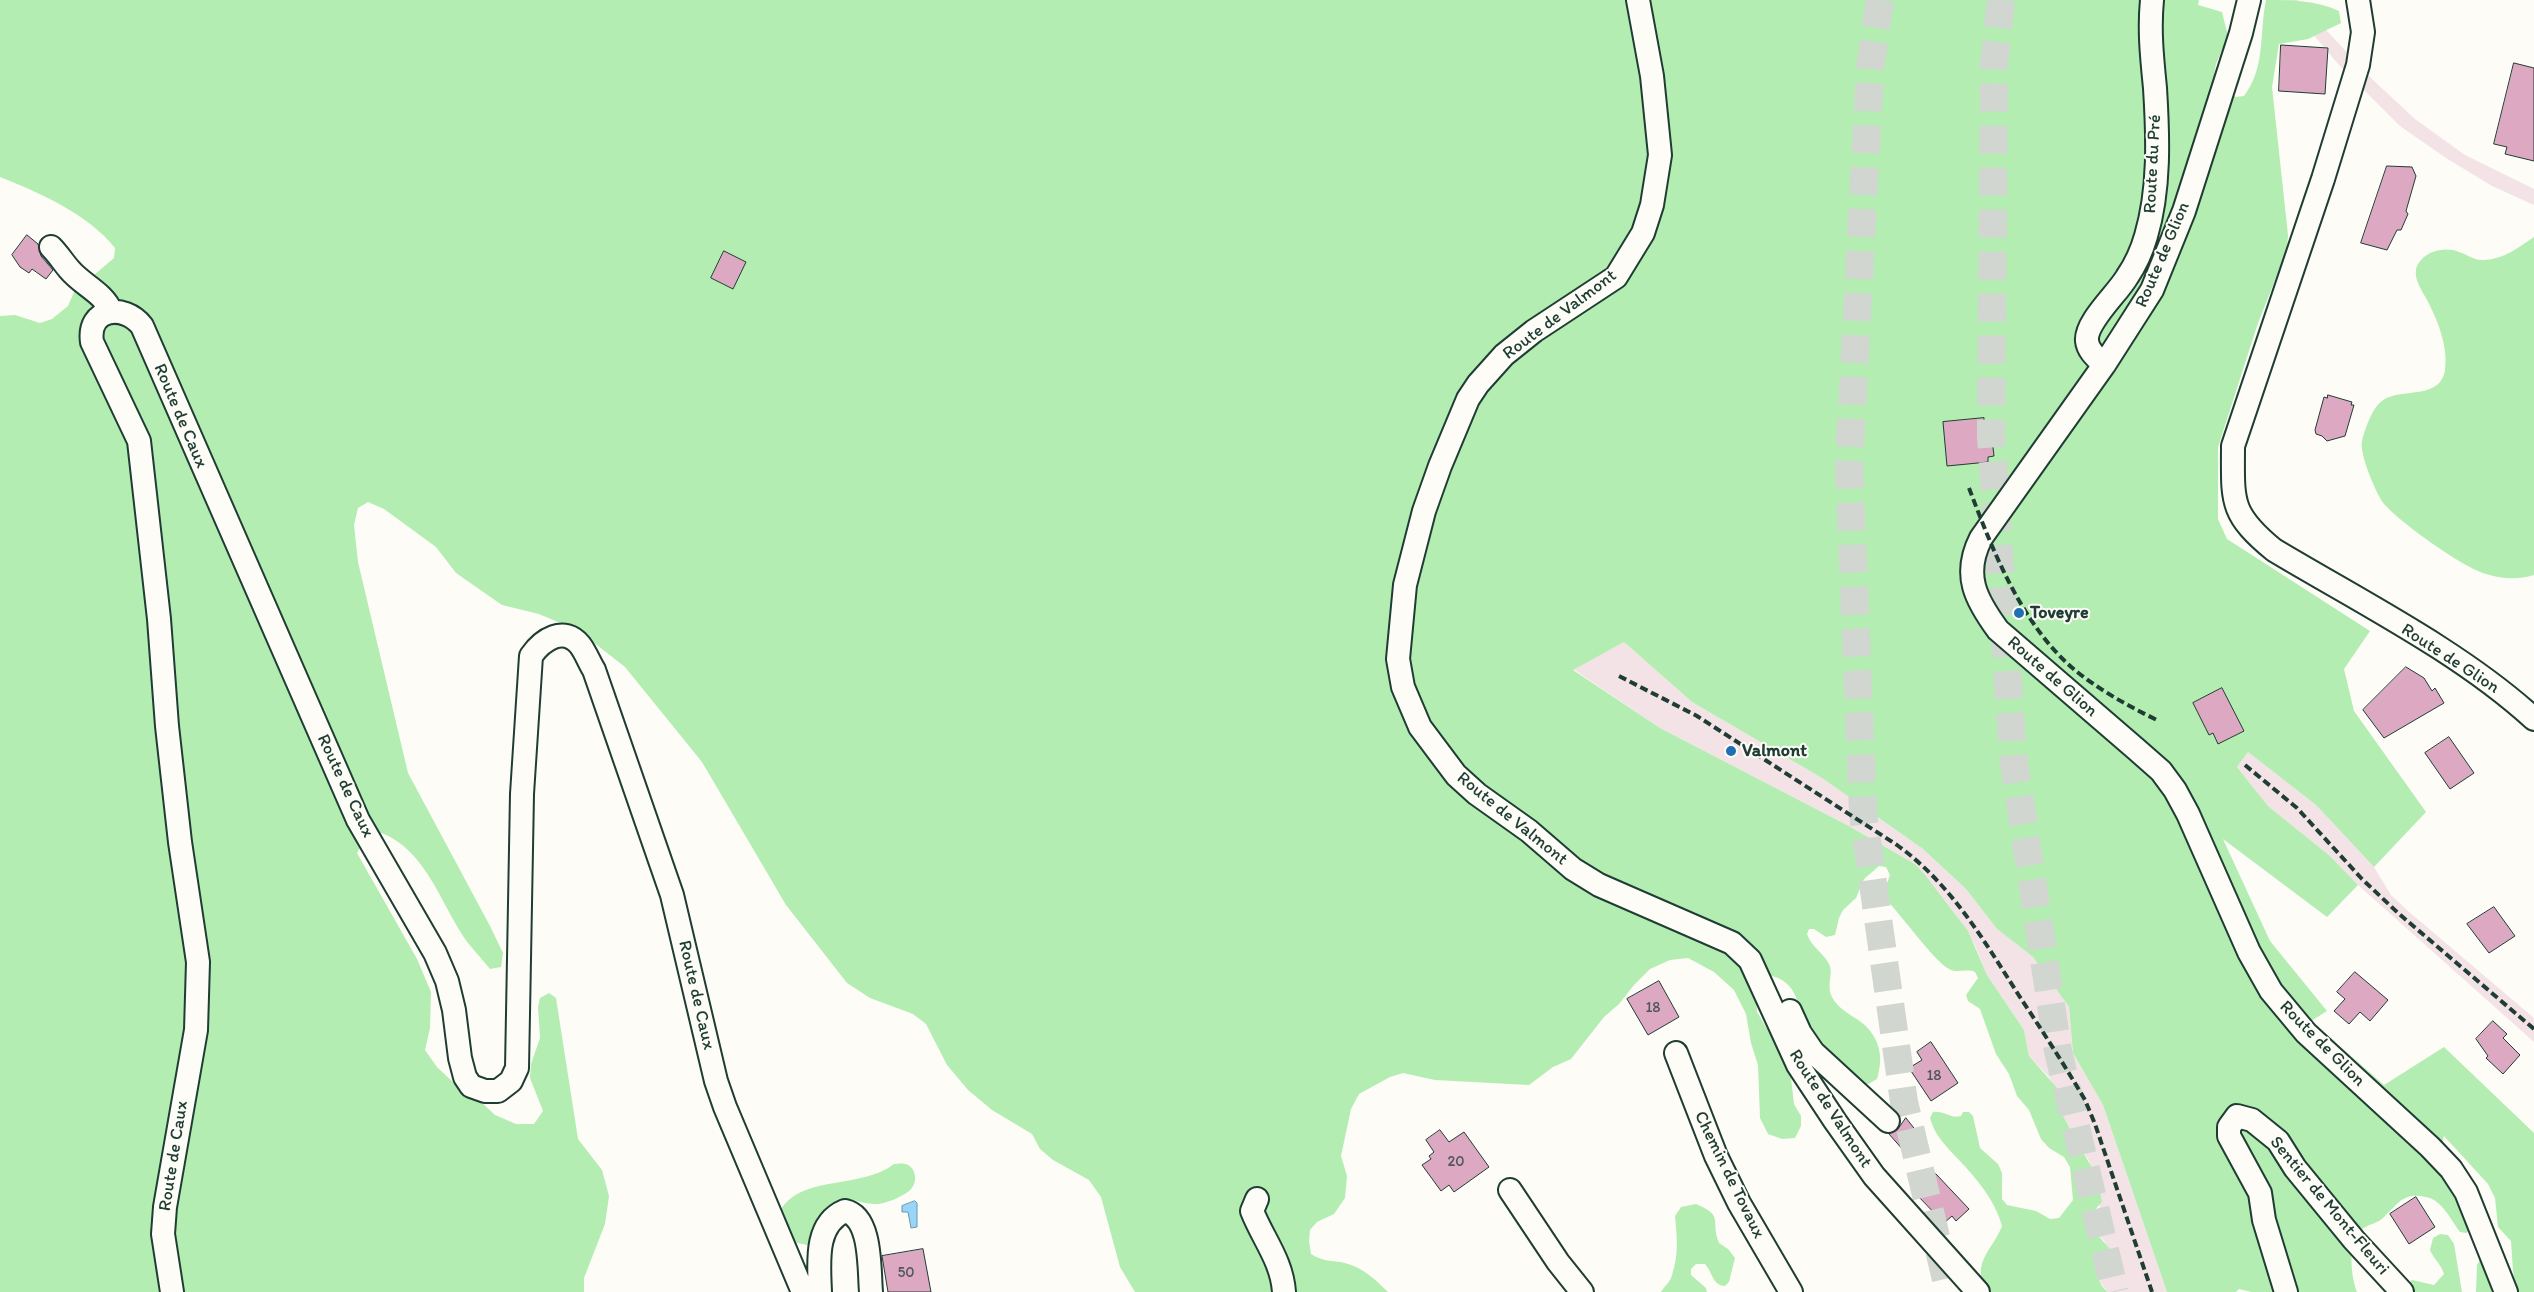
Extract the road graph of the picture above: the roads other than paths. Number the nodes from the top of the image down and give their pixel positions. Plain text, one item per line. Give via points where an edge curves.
1 (1638, 0) edge
2 (2152, 0) edge
3 (2249, 0) edge
4 (2358, 0) edge
5 (51, 247) dead end
6 (110, 312) junction
7 (2104, 365) junction
8 (2534, 719) edge
9 (1767, 998) junction
10 (1676, 1052) dead end
11 (1888, 1121) dead end
12 (1510, 1190) dead end
13 (1257, 1199) dead end
14 (172, 1292) edge
15 (803, 1292) edge
16 (820, 1292) edge
17 (871, 1292) edge
18 (1284, 1292) edge
19 (1582, 1292) edge
20 (1791, 1292) edge
21 (1978, 1292) edge
22 (2286, 1292) edge
23 (2402, 1292) edge
24 (2506, 1292) edge

1 - 9 street, Route de Valmont via 1652,76 1660,155 1657,185 1643,233 1616,277 1534,331 1504,355 1468,400 1440,466 1415,543 1405,585 1398,659 1402,688 1420,727 1456,775 1573,869 1599,885 1732,943 1750,960
2 - 7 street, Route du Pré via 2150,36 2156,117 2152,211 2134,267 2089,330 2089,348
3 - 7 street, Route de Glion via 2184,211 2166,257 2152,290
4 - 8 street, Route de Glion via 2363,32 2358,65 2234,446 2236,508 2250,530 2274,550 2443,652 2495,687
5 - 6 street via 67,268 107,302
6 - 14 street, Route de Caux via 97,318 91,335 139,441 179,832 198,962 196,1030 165,1207 163,1234
6 - 15 street, Route de Caux via 128,314 142,326 358,820 444,974 454,1010 465,1077 471,1086 485,1092 498,1091 511,1081 517,1068 522,794 531,656 546,639 556,635 568,637 579,644 594,670 672,895 716,1081
7 - 24 street, Route de Glion via 1981,538 1972,566 1976,595 2005,637 2161,771 2188,814 2249,952 2271,992 2306,1033 2451,1169 2466,1192
9 - 11 street via 1773,997 1788,1007 1813,1052
9 - 21 street, Route de Valmont via 1798,1065 1874,1176
10 - 20 street, Chemin de Tovaux via 1716,1156 1739,1203
12 - 19 street
13 - 18 street via 1252,1211 1284,1279
16 - 17 street via 819,1262 823,1234 832,1219 846,1211 858,1217 863,1226
22 - 23 street, Sentier de Mont-Fleuri via 2264,1220 2260,1193 2229,1136 2229,1127 2237,1116 2252,1120 2278,1141 2294,1168

